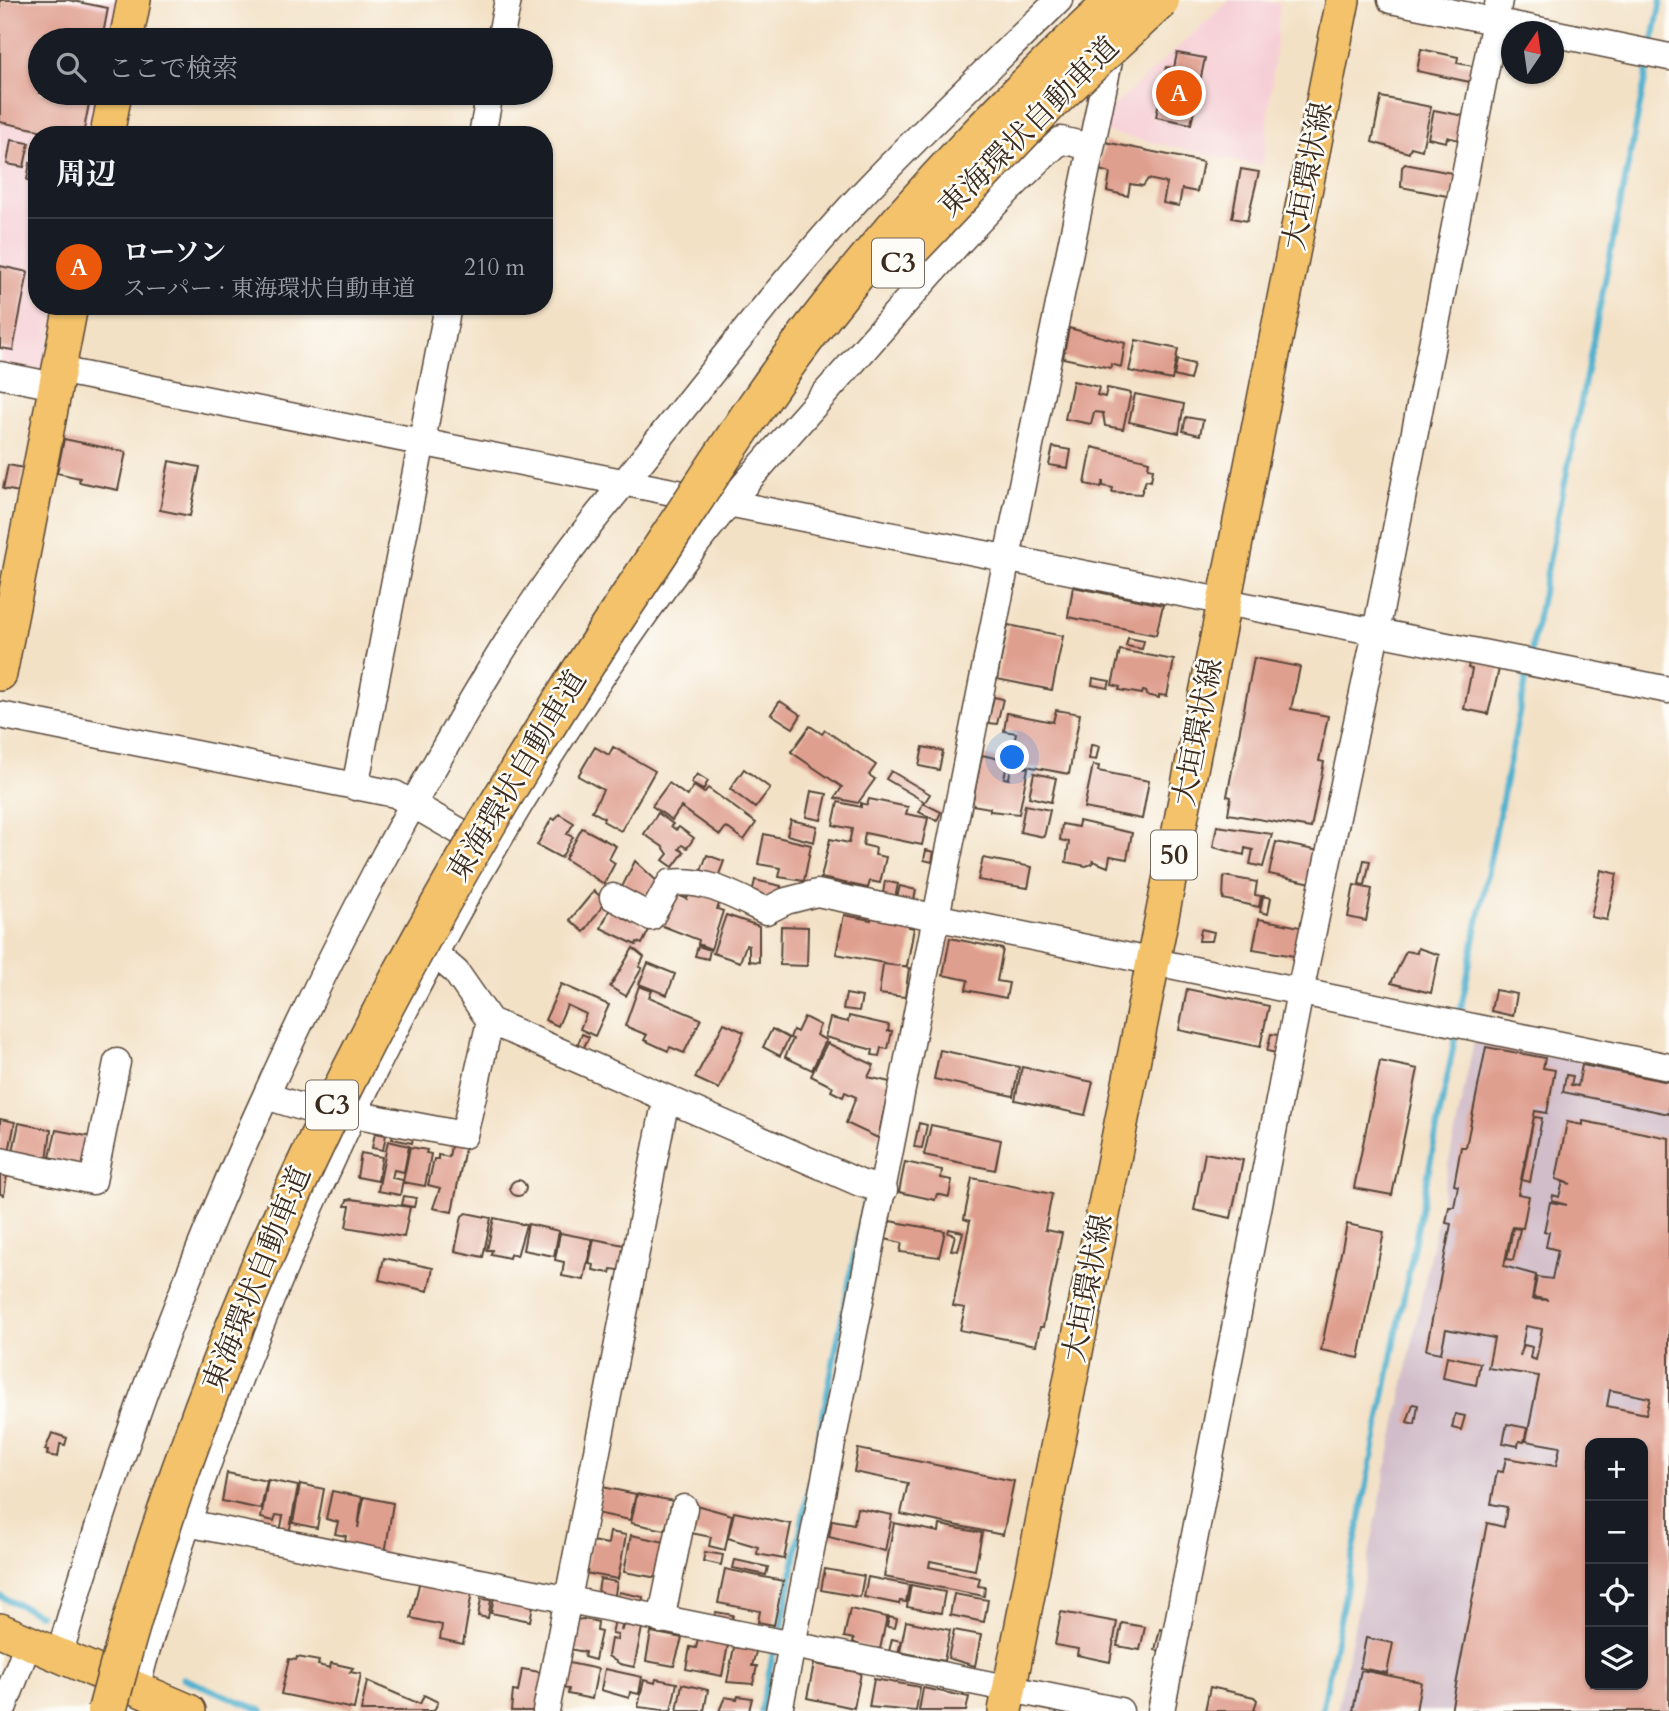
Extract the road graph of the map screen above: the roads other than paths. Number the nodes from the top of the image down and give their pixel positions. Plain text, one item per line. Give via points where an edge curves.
1 (134, 0) edge
2 (508, 0) edge
3 (1059, 0) edge
4 (1116, 0) edge
5 (1121, 0) edge
6 (1160, 0) edge
7 (1343, 0) edge
8 (1391, 0) edge
9 (1497, 10) edge
10 (128, 28) edge
11 (502, 28) edge
12 (1669, 57) edge
13 (113, 105) edge
14 (488, 105) edge
15 (940, 116) junction
16 (109, 126) edge
17 (484, 126) edge
18 (1091, 148) junction
19 (1014, 182) junction
20 (70, 315) edge
21 (446, 315) edge
22 (0, 375) edge
23 (57, 378) junction
24 (421, 444) junction
25 (624, 483) junction
26 (730, 503) junction
27 (662, 549) junction
28 (1007, 558) junction
29 (1224, 601) junction
30 (1376, 632) junction
31 (0, 674) edge
32 (1669, 690) edge
33 (0, 715) edge
34 (355, 787) junction
35 (413, 804) junction
36 (494, 851) junction
37 (613, 897) dead end
38 (937, 918) junction
39 (435, 954) junction
40 (1153, 961) junction
41 (1300, 992) junction
42 (490, 1021) junction
43 (117, 1062) dead end
44 (1669, 1067) edge
45 (266, 1096) junction
46 (671, 1100) junction
47 (353, 1114) junction
48 (0, 1161) edge
49 (884, 1190) junction
50 (684, 1508) dead end
51 (187, 1523) junction
52 (568, 1602) junction
53 (661, 1620) junction
54 (14, 1636) edge
55 (792, 1647) junction
56 (59, 1656) junction
57 (137, 1688) junction
58 (1007, 1700) edge
59 (2, 1711) edge
60 (107, 1711) edge
61 (189, 1711) edge
62 (546, 1711) edge
63 (779, 1711) edge
64 (1120, 1711) edge
65 (1161, 1711) edge

1 - 10 main road
2 - 11 street
3 - 15 street
4 - 27 highway, 東海環状自動車道 / C3, bridge via 1009,100 826,310 735,434
5 - 18 street
6 - 27 highway, 東海環状自動車道 / C3, bridge via 1048,104 939,217 847,320
7 - 29 main road, 大垣環状線 / 50
8 - 9 street
9 - 12 street
9 - 30 street
13 - 16 main road
14 - 17 street
15 - 19 street
15 - 25 street via 800,266
18 - 19 street via 1061,140
18 - 28 street
19 - 26 street
20 - 23 main road
21 - 24 street
22 - 23 street
23 - 24 street
23 - 31 main road
24 - 25 street
24 - 34 street
25 - 26 street
25 - 35 street via 556,570
26 - 28 street
26 - 36 street via 682,562 617,656
27 - 60 highway, 東海環状自動車道 / C3, bridge via 487,819 398,975 320,1129 247,1293 185,1458
28 - 29 street
28 - 38 street
29 - 30 street
29 - 40 main road, 大垣環状線 / 50
30 - 32 street
30 - 41 street
33 - 34 street
34 - 35 street via 395,794
35 - 36 street
35 - 45 street via 337,946
36 - 39 street
37 - 38 street via 651,917 670,884 687,881 709,884 766,911 817,893
38 - 40 street
38 - 49 street
39 - 42 street via 456,972
39 - 47 street
40 - 41 street
40 - 58 main road, 大垣環状線 / 50
41 - 44 street
41 - 65 street
42 - 46 street
42 - 47 street via 464,1135
43 - 48 street via 93,1181
45 - 47 street via 308,1110
45 - 56 street via 126,1442
46 - 49 street
46 - 52 street via 663,1114
47 - 51 street via 232,1395
49 - 55 street
50 - 53 street
51 - 52 street
51 - 57 street
52 - 53 street
52 - 62 street
53 - 55 street
54 - 56 main road
54 - 59 street
55 - 58 street
55 - 63 street
56 - 57 main road
57 - 61 main road
58 - 64 street

